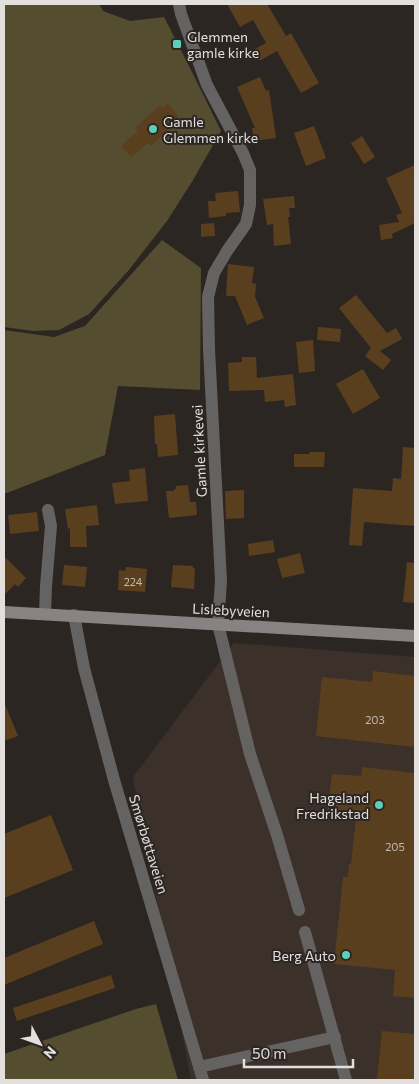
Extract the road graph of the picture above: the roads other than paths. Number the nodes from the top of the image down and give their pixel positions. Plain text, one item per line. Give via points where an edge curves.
1 (179, 4) edge
2 (48, 510) dead end
3 (4, 612) edge
4 (45, 614) junction
5 (74, 615) junction
6 (218, 624) junction
7 (415, 636) edge
8 (299, 910) dead end
9 (305, 932) dead end
10 (334, 1037) junction
11 (199, 1067) junction
12 (203, 1080) edge
13 (346, 1080) edge

1 - 6 street, Gamle kirkevei via 207,85 250,170 250,205 246,224 214,273 208,297 221,581
2 - 4 street via 52,526
3 - 4 street, Lislebyveien
4 - 5 street, Lislebyveien
5 - 6 street, Lislebyveien
5 - 11 street, Smørbøttaveien via 84,668 114,780
6 - 7 street, Lislebyveien
6 - 8 street, Gamle kirkevei via 250,754
9 - 10 street
10 - 11 street
10 - 13 street
11 - 12 street, Smørbøttaveien

